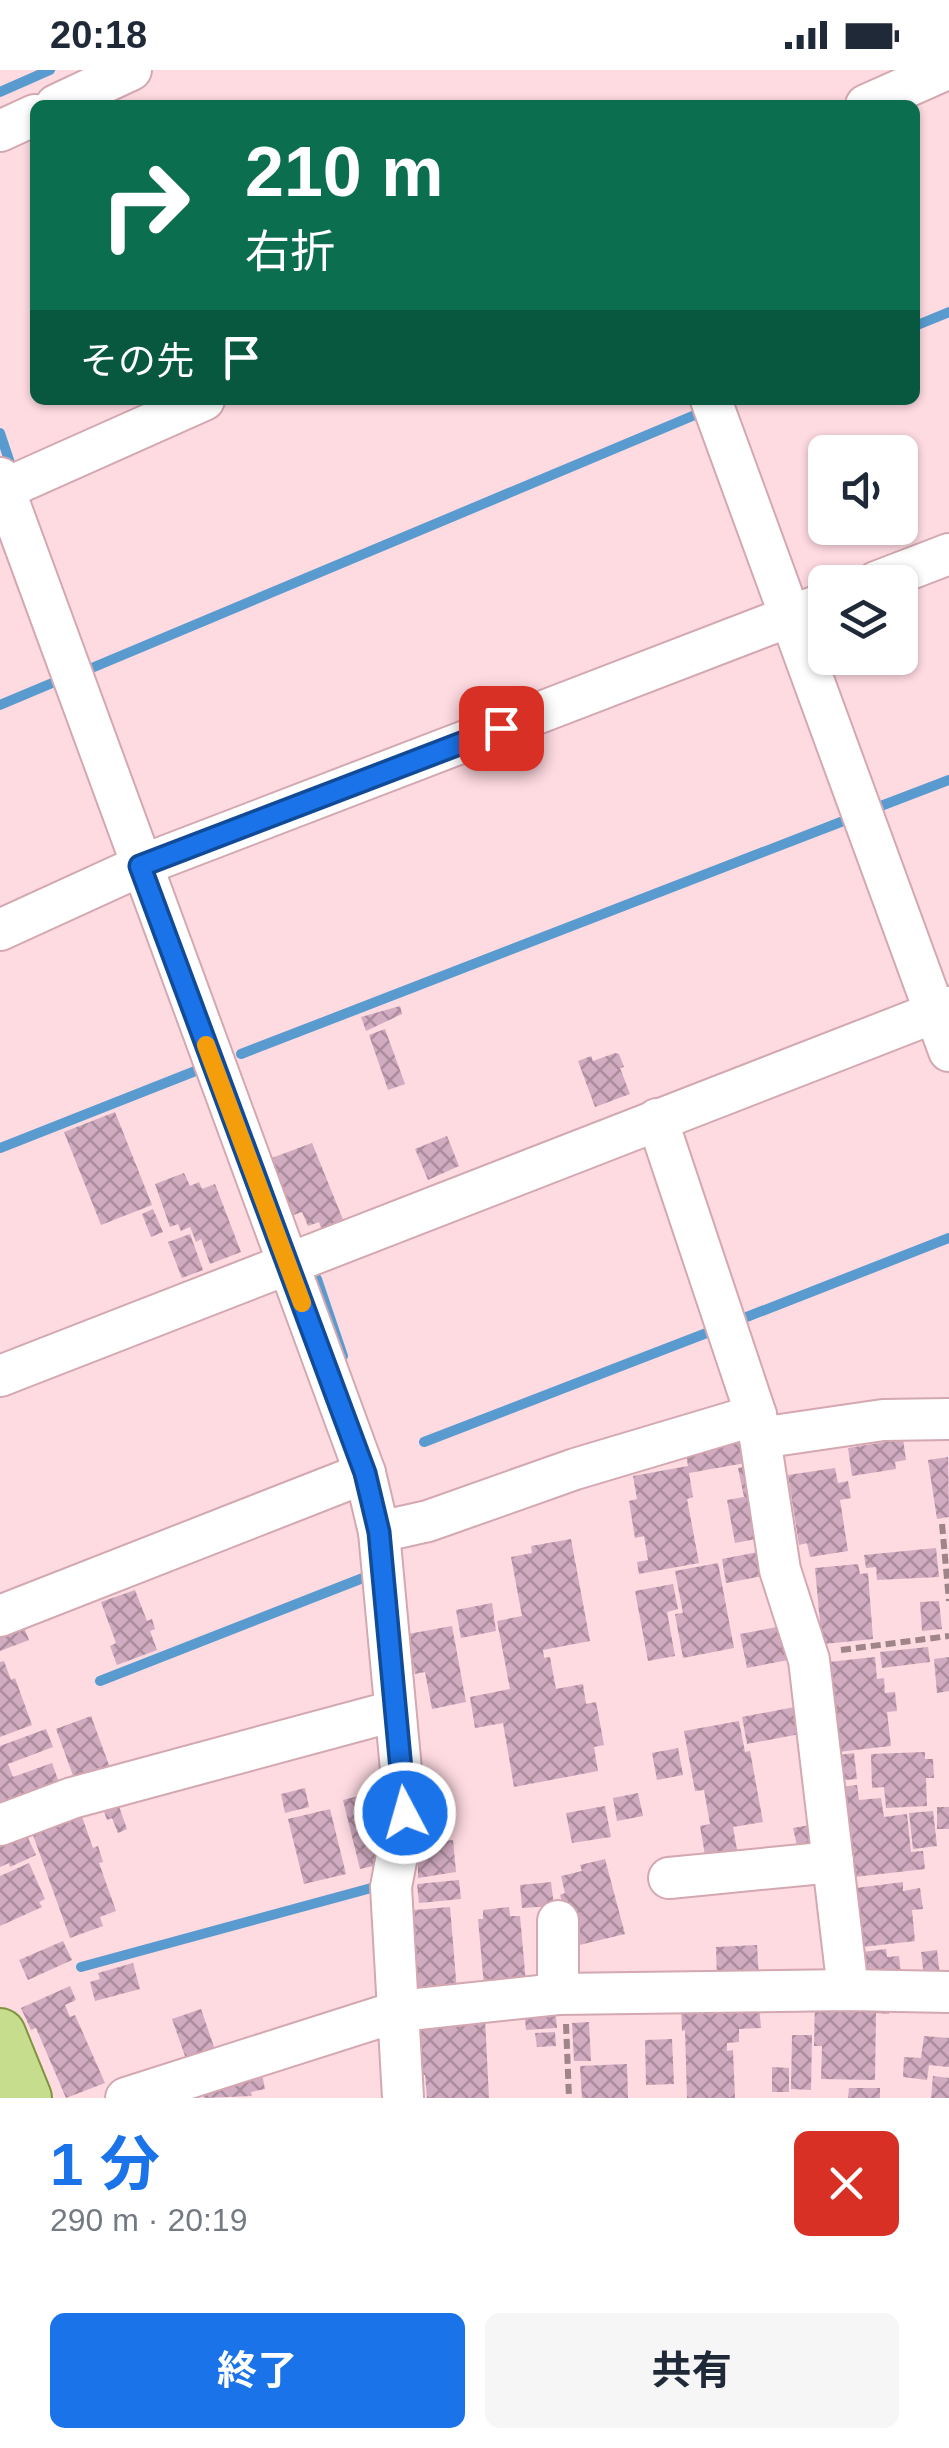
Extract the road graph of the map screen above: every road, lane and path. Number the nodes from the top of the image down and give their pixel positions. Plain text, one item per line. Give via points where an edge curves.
1 (131, 70) edge
2 (945, 70) edge
3 (67, 100) edge
4 (877, 100) edge
5 (30, 117) edge
6 (0, 131) edge
7 (192, 405) edge
8 (713, 405) edge
9 (1, 486) edge
10 (949, 554) edge
11 (918, 566) edge
12 (808, 610) edge
13 (830, 675) edge
14 (140, 866) junction
15 (0, 930) edge
16 (943, 1009) edge
17 (949, 1051) edge
18 (657, 1119) junction
19 (288, 1265) junction
20 (0, 1376) edge
21 (949, 1419) edge
22 (758, 1426) junction
23 (365, 1473) junction
24 (942, 1524) dead end
25 (379, 1532) junction
26 (949, 1601) edge
27 (0, 1616) edge
28 (949, 1636) edge
29 (808, 1655) junction
30 (394, 1711) junction
31 (0, 1825) edge
32 (833, 1862) junction
33 (669, 1878) dead end
34 (558, 1921) dead end
35 (848, 1990) junction
36 (949, 1992) edge
37 (562, 1994) junction
38 (399, 2011) junction
39 (0, 2034) edge
40 (26, 2098) edge
41 (126, 2098) edge
42 (404, 2098) edge
43 (569, 2098) edge

1 - 3 street
2 - 4 street
5 - 6 street
7 - 9 street
8 - 12 street
9 - 14 street
10 - 11 street
12 - 14 street
13 - 16 street
14 - 15 street
14 - 19 street
16 - 17 street
16 - 18 street
18 - 19 street
18 - 22 street
19 - 20 street
19 - 23 street
21 - 22 street
22 - 25 street via 575,1469
22 - 29 street via 780,1570
23 - 25 street
23 - 27 street
24 - 26 path
25 - 30 street
28 - 29 path
29 - 32 street
30 - 31 street via 72,1798
30 - 38 street via 405,1813 392,1887
32 - 33 street
32 - 35 street
34 - 37 street
35 - 36 street
35 - 37 street
37 - 38 street
37 - 43 path
38 - 41 street
38 - 42 street
39 - 40 main road

